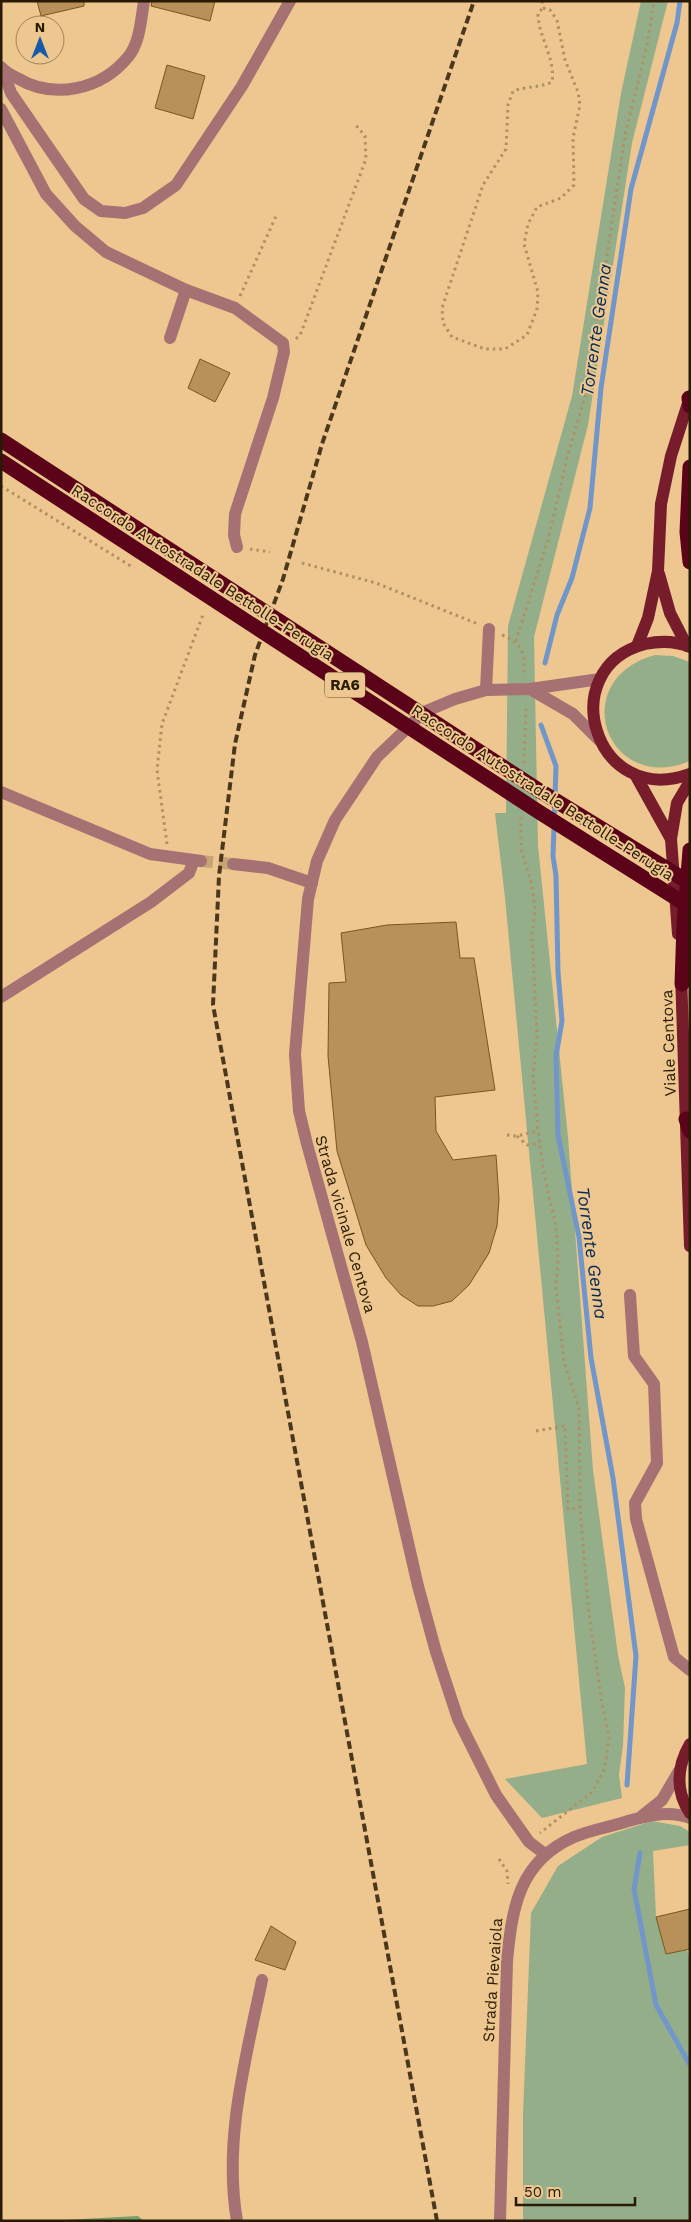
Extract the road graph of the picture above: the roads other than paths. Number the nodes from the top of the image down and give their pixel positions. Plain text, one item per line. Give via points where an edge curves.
1 (144, 1) edge
2 (290, 1) edge
3 (2, 69) edge
4 (1, 109) edge
5 (186, 290) junction
6 (170, 338) dead end
7 (689, 398) edge
8 (690, 406) edge
9 (1, 440) edge
10 (1, 461) edge
11 (690, 467) edge
12 (237, 547) road end
13 (690, 562) edge
14 (658, 571) junction
15 (489, 629) road end
16 (637, 646) junction
17 (688, 647) edge
18 (600, 679) junction
19 (530, 689) junction
20 (486, 690) junction
21 (599, 740) junction
22 (690, 774) edge
23 (636, 776) junction
24 (690, 781) edge
25 (1, 792) edge
26 (671, 840) junction
27 (690, 850) edge
28 (233, 864) tunnel mouth
29 (312, 883) junction
30 (690, 883) edge
31 (690, 907) edge
32 (685, 993) edge
33 (1, 997) edge
34 (688, 1125) edge
35 (690, 1246) edge
36 (630, 1295) dead end
37 (690, 1670) edge
38 (690, 1744) edge
39 (679, 1771) junction
40 (690, 1813) edge
41 (641, 1817) junction
42 (690, 1818) edge
43 (545, 1854) junction
44 (262, 1980) dead end
45 (236, 2221) edge
46 (500, 2221) edge

1 - 3 street via 136,43 128,57 104,78 70,91 44,90 24,83
2 - 3 street via 242,86 176,185 143,208 125,213 101,211 84,199 10,93
4 - 5 street via 46,194 75,226 106,252
5 - 6 street
5 - 12 street via 235,308 283,343 284,352 273,398 235,514
7 - 8 highway
7 - 14 main road via 671,456 661,504
9 - 30 highway, RA6, bridge via 532,786
10 - 31 highway, Raccordo Autostradale Bettolle-Perugia / RA6, bridge
11 - 13 highway via 687,532
14 - 16 main road via 648,618
14 - 17 main road via 670,613
15 - 20 street
16 - 17 main road via 670,642
16 - 18 main road via 622,654
18 - 19 street, Strada vicinale Centova
18 - 21 main road via 593,699 593,720
19 - 20 street, Strada vicinale Centova
19 - 21 street via 573,714
20 - 29 street, Strada vicinale Centova via 424,712 377,757 334,820 317,861
21 - 23 main road via 614,761
22 - 23 main road via 656,780
23 - 26 main road
24 - 26 main road via 676,803
25 - 33 street via 150,854 198,861 189,873 150,902
26 - 32 main road, Viale Centova
27 - 32 highway via 684,925
28 - 29 street via 268,868
29 - 43 street, Strada vicinale Centova via 295,1054 299,1111 362,1342 436,1652 458,1719 496,1795 529,1842
32 - 34 main road, Viale Centova
34 - 35 main road, Viale Centova
36 - 37 street via 634,1356 654,1384 657,1463 635,1503 636,1519 674,1657
38 - 39 main road
39 - 40 main road via 679,1789
39 - 41 street via 662,1800
41 - 42 street via 664,1814
41 - 43 street, Strada Pievaiola via 574,1837
43 - 46 street, Strada Pievaiola via 516,1900 509,1928
44 - 45 street via 238,2102 234,2142

